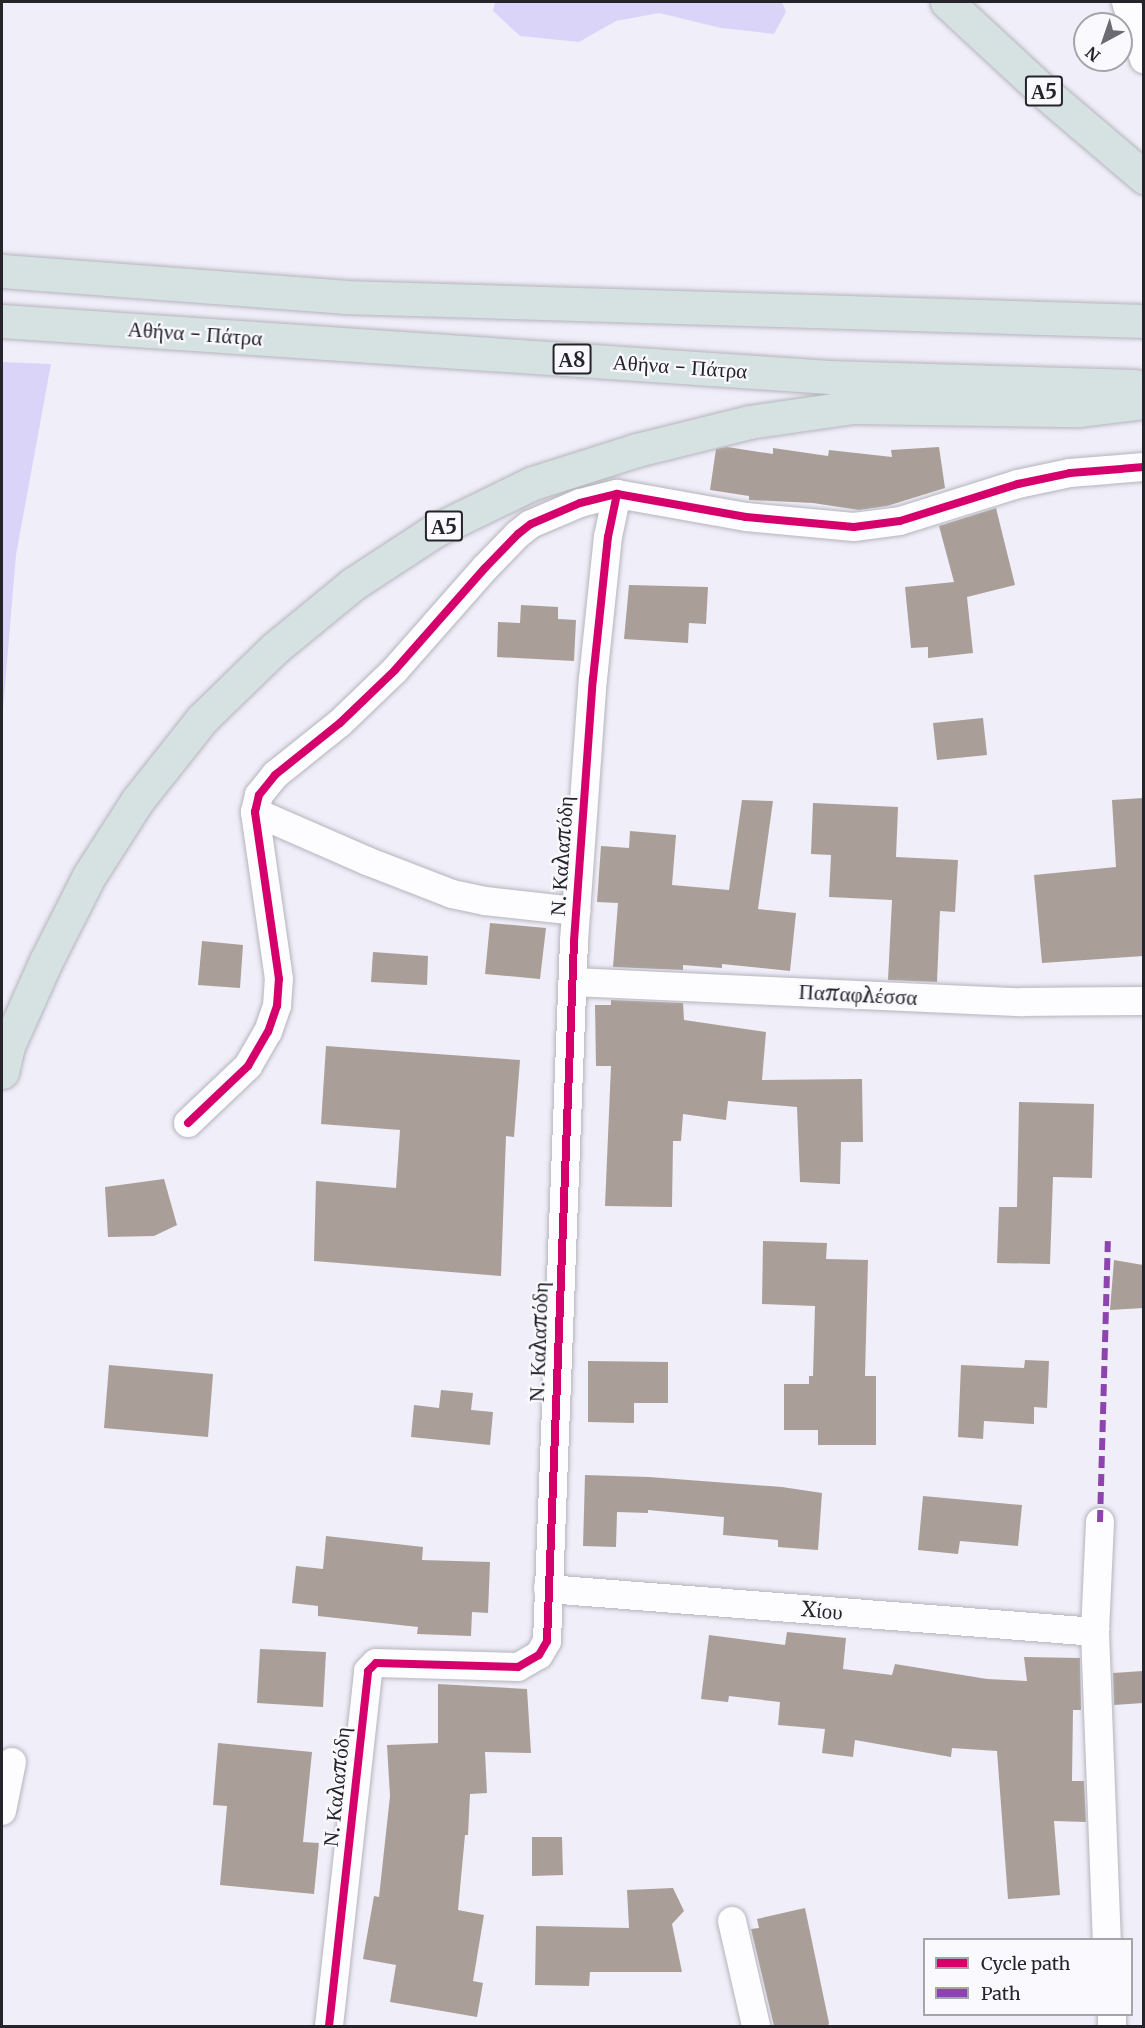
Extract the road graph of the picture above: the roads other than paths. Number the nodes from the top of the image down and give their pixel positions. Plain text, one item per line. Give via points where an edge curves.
1 (947, 2) edge
2 (1126, 2) edge
3 (1143, 59) edge
4 (1143, 177) edge
5 (2, 271) edge
6 (2, 321) edge
7 (1143, 321) edge
8 (1143, 387) edge
9 (1143, 402) edge
10 (1143, 467) edge
11 (617, 494) junction
12 (255, 812) junction
13 (576, 912) junction
14 (573, 982) junction
15 (1143, 1001) edge
16 (2, 1072) edge
17 (188, 1124) dead end
18 (1100, 1522) dead end
19 (548, 1589) junction
20 (1095, 1632) junction
21 (12, 1762) dead end
22 (2, 1811) edge
23 (732, 1921) dead end
24 (1107, 1938) edge
25 (329, 2026) edge
26 (756, 2026) edge

1 - 4 highway, Α5
2 - 3 street
5 - 7 highway via 344,297
6 - 8 highway, Αθήνα - Πάτρα / Α8 via 829,376
9 - 16 highway, Α5 via 1078,410 853,407 748,422 637,450 534,483 434,531 353,584 274,648 202,718 137,801 89,876 8,1046
10 - 11 street via 1070,473 995,491 900,521 854,527 746,517
11 - 12 street via 549,515 518,534 395,670 340,723 275,775 259,795
11 - 13 street, Ν. Καλαπόδη via 608,537 594,668
12 - 13 street via 452,894
12 - 17 street via 279,979 277,1006 268,1032 248,1066
13 - 14 street, Ν. Καλαπόδη
14 - 15 street, Παπαφλέσσα via 1022,1002
14 - 19 street, Ν. Καλαπόδη
18 - 20 street
19 - 20 street, Χίου
19 - 25 street, Ν. Καλαπόδη via 546,1641 539,1655 525,1665 376,1663 368,1671
20 - 24 street
21 - 22 street
23 - 26 street

